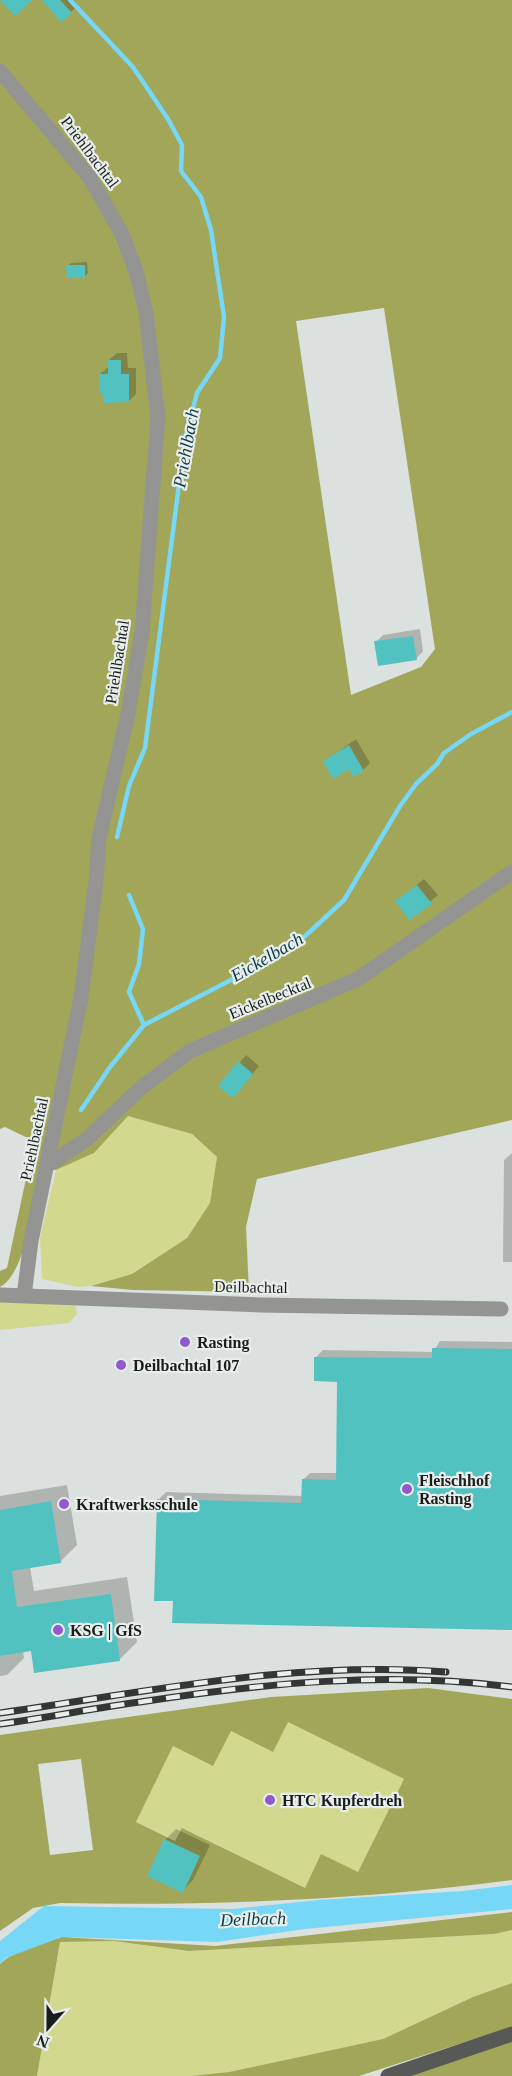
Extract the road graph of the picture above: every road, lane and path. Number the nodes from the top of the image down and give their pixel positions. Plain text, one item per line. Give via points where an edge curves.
1 (0, 70) edge
2 (512, 872) edge
3 (48, 1165) junction
4 (0, 1295) edge
5 (24, 1296) junction
6 (507, 1309) edge
7 (512, 2034) edge
8 (388, 2076) edge

1 - 3 street, Priehlbachtal via 80,164 122,234 146,312 157,392 142,632 128,714 99,838 81,998
2 - 3 street, Eickelbecktal via 358,979 190,1051 142,1087 87,1139
3 - 5 street, Priehlbachtal via 31,1241
4 - 5 street, Deilbachtal
5 - 6 street, Deilbachtal
7 - 8 main road

